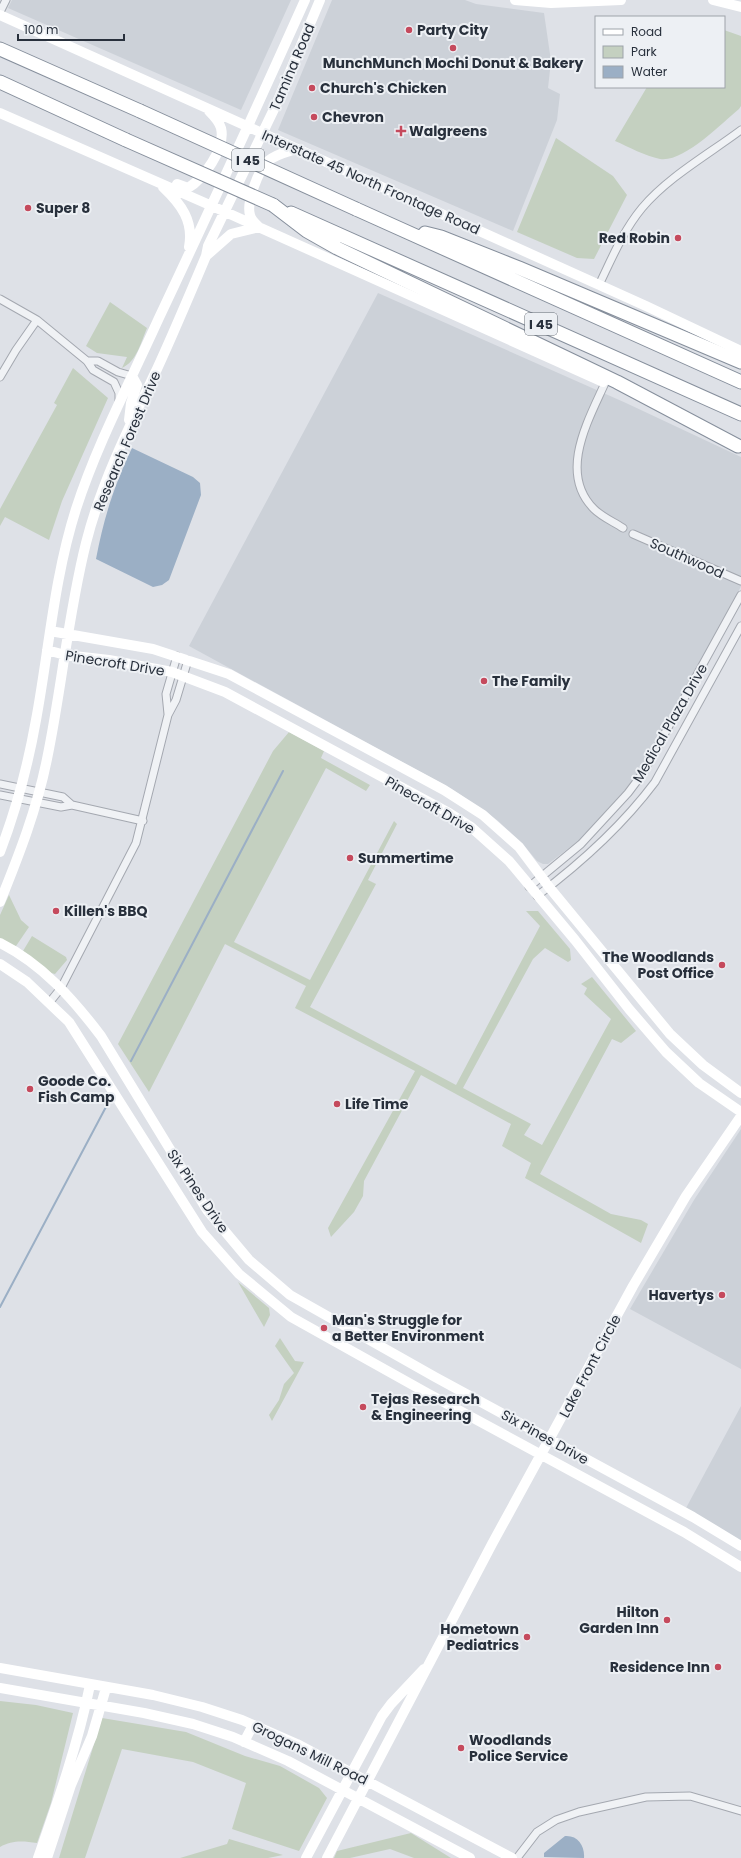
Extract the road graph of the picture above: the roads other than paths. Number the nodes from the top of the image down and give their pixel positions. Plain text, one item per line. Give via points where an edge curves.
1 (6, 0) edge
2 (305, 0) edge
3 (320, 0) edge
4 (515, 0) edge
5 (621, 0) edge
6 (713, 0) edge
7 (741, 7) edge
8 (0, 12) edge
9 (0, 15) edge
10 (0, 49) edge
11 (0, 82) edge
12 (207, 108) junction
13 (0, 113) edge
14 (247, 126) junction
15 (741, 130) edge
16 (262, 133) junction
17 (296, 149) junction
18 (157, 182) junction
19 (272, 205) junction
20 (212, 206) junction
21 (224, 211) junction
22 (395, 226) junction
23 (259, 227) junction
24 (206, 256) junction
25 (186, 260) junction
26 (599, 285) junction
27 (0, 298) edge
28 (37, 320) junction
29 (741, 351) edge
30 (87, 361) junction
31 (741, 362) edge
32 (132, 376) junction
33 (0, 377) edge
34 (741, 382) edge
35 (605, 383) junction
36 (119, 407) junction
37 (741, 414) edge
38 (128, 430) junction
39 (739, 447) edge
40 (622, 528) dead end
41 (632, 534) dead end
42 (741, 581) edge
43 (741, 595) edge
44 (741, 626) edge
45 (50, 631) junction
46 (68, 634) junction
47 (47, 650) junction
48 (65, 655) junction
49 (177, 656) junction
50 (188, 660) junction
51 (172, 672) junction
52 (183, 676) junction
53 (168, 715) junction
54 (0, 784) edge
55 (21, 788) junction
56 (39, 792) junction
57 (0, 796) edge
58 (18, 799) junction
59 (36, 802) junction
60 (72, 805) junction
61 (143, 821) junction
62 (0, 852) edge
63 (541, 877) junction
64 (529, 887) junction
65 (549, 887) junction
66 (537, 896) junction
67 (0, 902) edge
68 (0, 943) edge
69 (0, 964) edge
70 (61, 988) junction
71 (49, 1003) junction
72 (741, 1093) edge
73 (741, 1112) edge
74 (148, 1113) junction
75 (741, 1116) edge
76 (133, 1121) junction
77 (207, 1210) junction
78 (194, 1219) junction
79 (550, 1440) junction
80 (542, 1455) junction
81 (693, 1518) junction
82 (684, 1532) junction
83 (741, 1546) edge
84 (741, 1567) edge
85 (428, 1665) junction
86 (0, 1668) edge
87 (90, 1685) junction
88 (0, 1688) edge
89 (106, 1688) junction
90 (86, 1704) junction
91 (102, 1706) junction
92 (252, 1724) junction
93 (244, 1742) junction
94 (352, 1773) junction
95 (367, 1782) junction
96 (343, 1791) junction
97 (358, 1799) junction
98 (741, 1811) edge
99 (38, 1858) edge
100 (47, 1858) edge
101 (306, 1858) edge
102 (327, 1858) edge
103 (470, 1858) edge
104 (512, 1858) edge
105 (517, 1858) edge

1 - 8 street
2 - 14 street, Tamina Road
3 - 16 street, Tamina Road
4 - 5 street via 551,3
6 - 7 street
9 - 12 street, Interstate 45 North Frontage Road
10 - 22 highway, I 45, bridge
11 - 19 highway, I 45, bridge
12 - 14 street, Interstate 45 North Frontage Road
12 - 18 street via 222,129 210,168 197,183 188,188 163,178
13 - 18 street
14 - 16 street, Interstate 45 North Frontage Road
14 - 20 street, Research Forest Drive
15 - 26 street via 670,182 642,208 621,240
16 - 17 street, Interstate 45 North Frontage Road
16 - 21 street, Research Forest Drive
17 - 23 street via 275,156 262,170 250,201 249,214
17 - 26 street, Interstate 45 North Frontage Road
18 - 20 street
18 - 25 street via 177,200 187,216 191,236
19 - 37 highway, I 45
19 - 39 highway via 307,232 337,248 617,382
20 - 21 street
20 - 25 street, Research Forest Drive
21 - 23 street
21 - 24 street, Research Forest Drive
22 - 31 highway via 441,237 526,270
22 - 34 highway, I 45
23 - 24 street via 231,234
23 - 35 street
24 - 38 street, Research Forest Drive
25 - 32 street, Research Forest Drive
26 - 29 street, Interstate 45 North Frontage Road
27 - 28 street
28 - 30 street
28 - 33 street
30 - 32 street via 98,361
30 - 36 street via 93,370 114,382 119,393
32 - 36 street, Research Forest Drive
32 - 38 street via 137,386 131,402
35 - 39 street
35 - 40 street via 584,428 578,448 576,473 583,493 594,509
36 - 45 street, Research Forest Drive via 76,508 63,559
38 - 46 street, Research Forest Drive via 86,542
41 - 42 street, Southwood
43 - 63 street, Medical Plaza Drive via 643,773 581,844
44 - 65 street, Medical Plaza Drive via 655,782 621,824
45 - 46 street, Pinecroft Drive
45 - 47 street, Research Forest Drive
46 - 48 street, Research Forest Drive
46 - 49 street, Pinecroft Drive via 153,649
47 - 48 street, Pinecroft Drive
47 - 55 street, Research Forest Drive via 36,724
48 - 51 street, Pinecroft Drive via 110,660
48 - 56 street, Research Forest Drive via 54,727
49 - 50 street, Pinecroft Drive
49 - 51 street
50 - 52 street
50 - 63 street, Pinecroft Drive via 229,674 456,797 484,815 510,837
51 - 52 street, Pinecroft Drive
51 - 53 street via 166,694
52 - 53 street via 176,700
52 - 64 street, Pinecroft Drive via 225,692 449,813 490,843 509,861
53 - 61 street
54 - 55 street
55 - 56 street
55 - 58 street, Research Forest Drive
56 - 59 street, Research Forest Drive
56 - 60 street via 63,797
57 - 58 street
58 - 59 street
58 - 62 street, Research Forest Drive
59 - 60 street via 61,807
59 - 67 street, Research Forest Drive via 24,843
60 - 61 street
61 - 70 street via 127,864
63 - 64 street, Medical Plaza Drive
63 - 65 street, Pinecroft Drive
64 - 66 street, Pinecroft Drive
65 - 66 street, Medical Plaza Drive
65 - 72 street, Pinecroft Drive via 670,1034 703,1065
66 - 73 street, Pinecroft Drive via 666,1052 700,1083
68 - 70 street, Six Pines Drive via 39,968
69 - 71 street, Six Pines Drive via 27,982
70 - 71 street
70 - 74 street, Six Pines Drive via 101,1036
71 - 76 street, Six Pines Drive via 69,1022
74 - 76 street
74 - 77 street, Six Pines Drive
75 - 79 street, Lake Front Circle via 665,1229
76 - 78 street, Six Pines Drive
77 - 78 street
77 - 79 street, Six Pines Drive via 249,1260 300,1303
78 - 80 street, Six Pines Drive via 215,1248 239,1274 291,1317
79 - 80 street, Lake Front Circle
79 - 81 street, Six Pines Drive
80 - 82 street, Six Pines Drive
80 - 85 street, Lake Front Circle
81 - 82 street
81 - 83 street, Six Pines Drive
82 - 84 street, Six Pines Drive
85 - 94 street, Lake Front Circle via 386,1710
85 - 95 street, Lake Front Circle
86 - 87 street, Grogans Mill Road
87 - 89 street, Grogans Mill Road
87 - 90 street
88 - 90 street, Grogans Mill Road
89 - 91 street
89 - 92 street, Grogans Mill Road via 153,1695 202,1707
90 - 91 street, Grogans Mill Road
90 - 99 street via 69,1768
91 - 93 street, Grogans Mill Road via 193,1724
91 - 100 street via 71,1785
92 - 93 street
92 - 94 street, Grogans Mill Road
93 - 96 street, Grogans Mill Road via 288,1761
94 - 95 street, Grogans Mill Road
94 - 96 street, Lake Front Circle
95 - 97 street, Lake Front Circle
95 - 104 street, Grogans Mill Road
96 - 97 street, Grogans Mill Road
96 - 101 street, Lake Front Circle
97 - 102 street, Lake Front Circle
97 - 103 street, Grogans Mill Road
98 - 105 street via 690,1796 646,1797 579,1812 556,1820 537,1832

